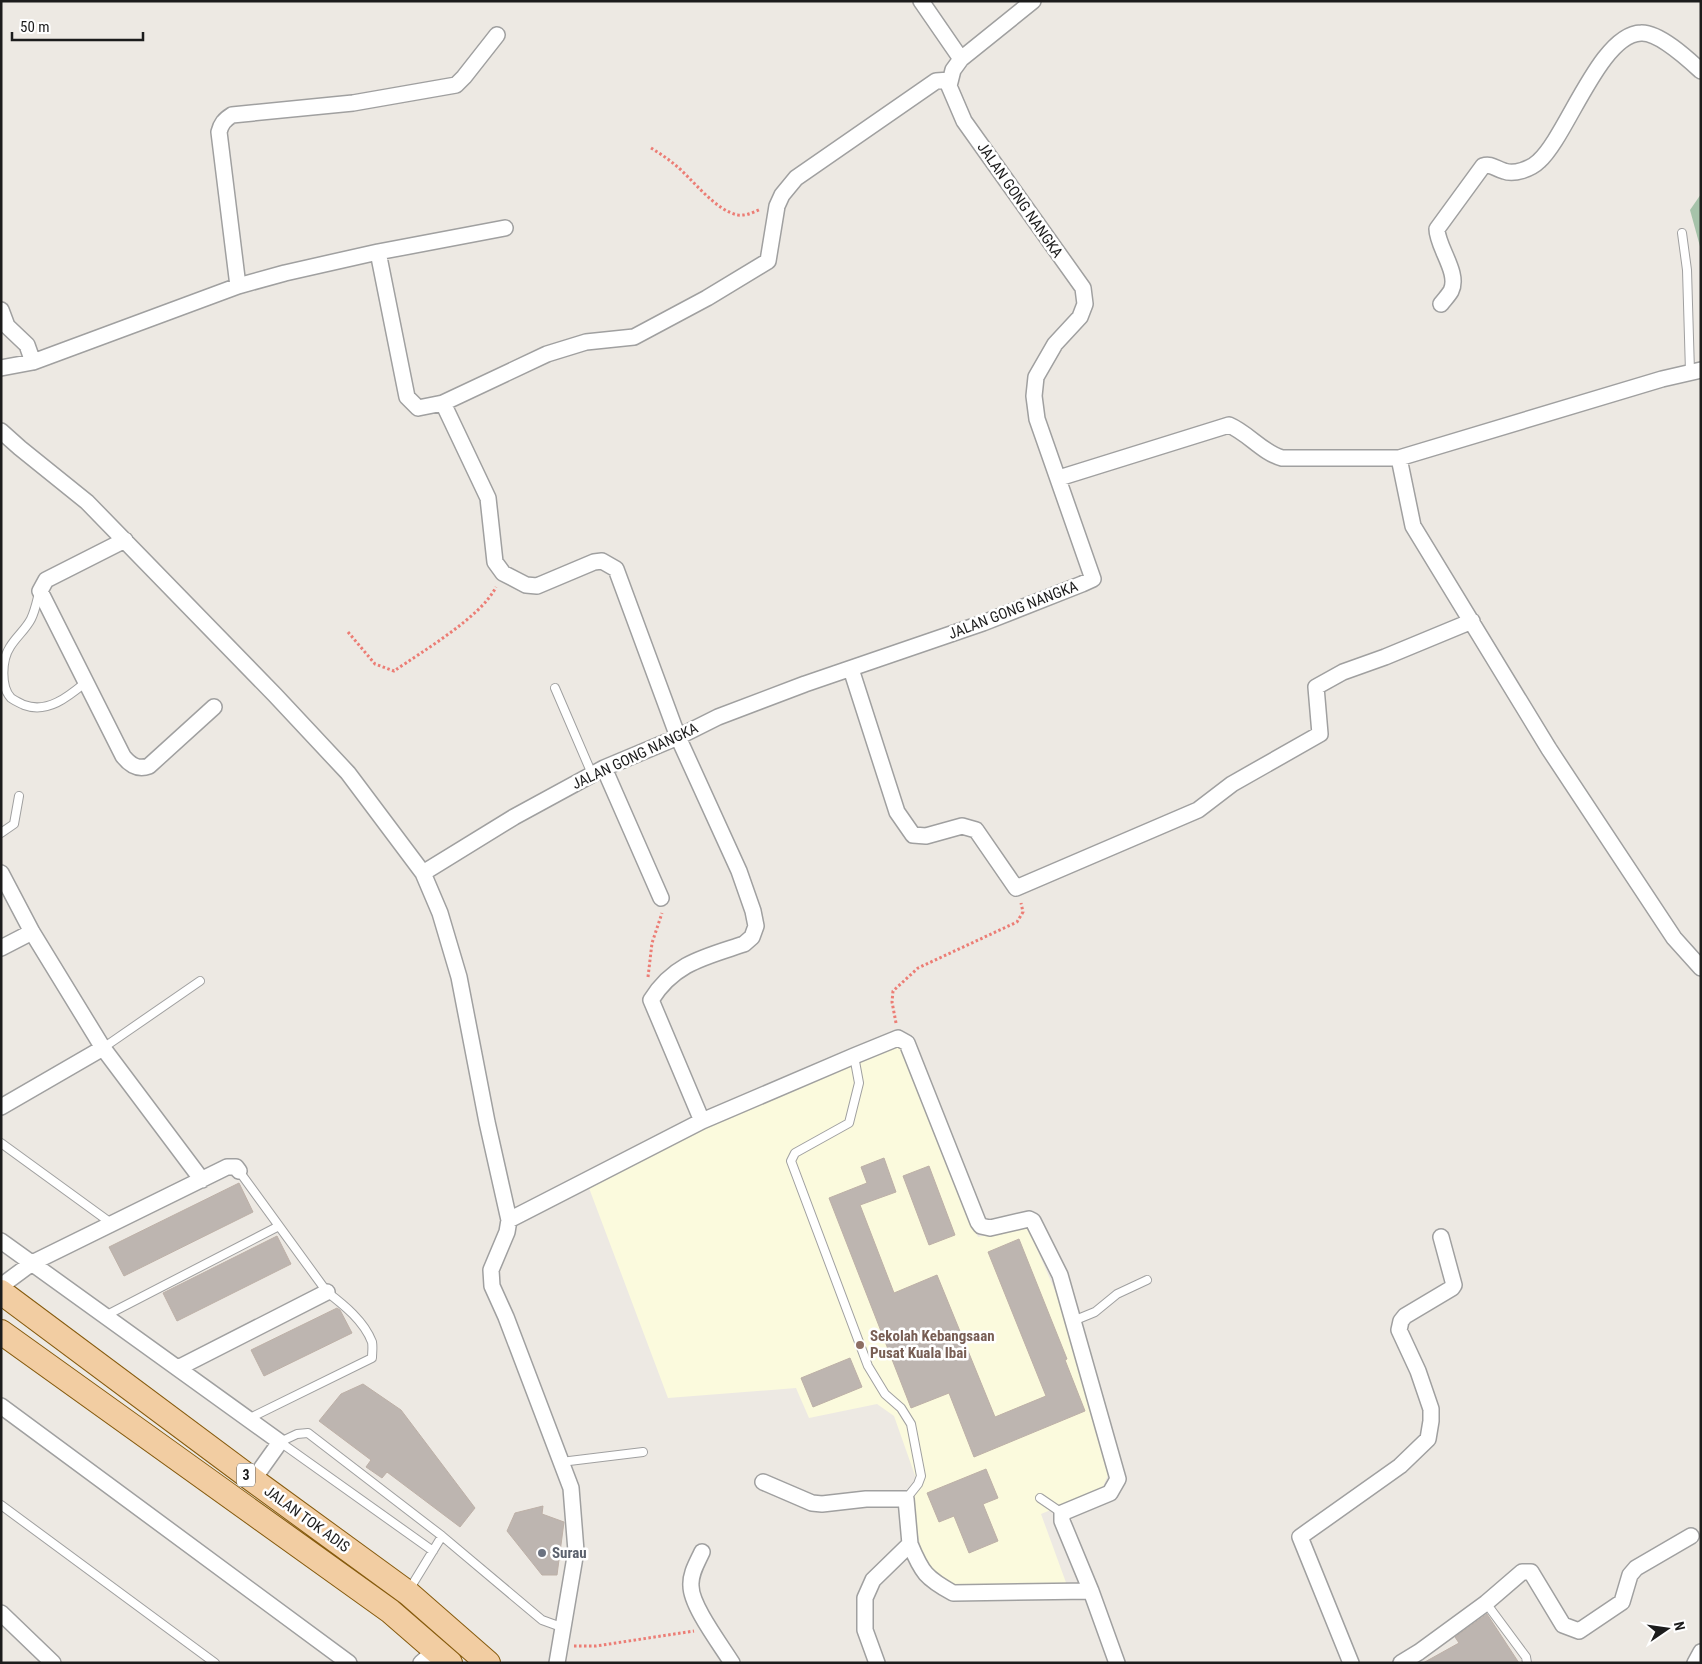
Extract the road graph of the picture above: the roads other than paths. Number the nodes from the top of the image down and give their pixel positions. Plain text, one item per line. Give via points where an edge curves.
1 (921, 1) edge
2 (1033, 1) edge
3 (497, 35) dead end
4 (961, 59) junction
5 (1701, 71) edge
6 (950, 80) junction
7 (505, 228) dead end
8 (1682, 233) dead end
9 (378, 252) junction
10 (238, 286) junction
11 (1441, 304) dead end
12 (1, 310) edge
13 (33, 362) junction
14 (1, 368) edge
15 (1695, 371) edge
16 (443, 403) junction
17 (1, 431) edge
18 (1399, 458) junction
19 (1059, 478) junction
20 (125, 540) junction
21 (40, 591) junction
22 (1472, 622) junction
23 (851, 669) junction
24 (86, 682) junction
25 (554, 688) dead end
26 (214, 707) dead end
27 (678, 737) junction
28 (598, 771) junction
29 (19, 796) dead end
30 (1, 833) edge
31 (1, 873) edge
32 (423, 873) junction
33 (661, 898) road end
34 (32, 932) junction
35 (1, 948) edge
36 (1701, 968) edge
37 (200, 981) dead end
38 (102, 1048) junction
39 (854, 1056) junction
40 (1, 1107) edge
41 (702, 1121) junction
42 (1, 1143) edge
43 (240, 1171) joint
44 (202, 1180) junction
45 (509, 1220) junction
46 (111, 1223) junction
47 (279, 1226) junction
48 (1441, 1237) dead end
49 (1, 1241) edge
50 (32, 1263) junction
51 (1147, 1280) dead end
52 (1, 1286) edge
53 (1, 1292) edge
54 (327, 1292) junction
55 (105, 1316) junction
56 (1073, 1321) junction
57 (1, 1332) edge
58 (178, 1368) junction
59 (1, 1406) edge
60 (248, 1419) junction
61 (280, 1442) junction
62 (643, 1452) dead end
63 (562, 1462) junction
64 (253, 1480) junction
65 (763, 1482) dead end
66 (1040, 1498) dead end
67 (906, 1500) junction
68 (1, 1505) edge
69 (1062, 1513) junction
70 (442, 1536) junction
71 (1691, 1536) dead end
72 (910, 1544) junction
73 (433, 1551) junction
74 (702, 1552) dead end
75 (1091, 1591) junction
76 (408, 1593) junction
77 (1486, 1603) junction
78 (1, 1613) edge
79 (564, 1628) junction
80 (1701, 1652) edge
81 (435, 1659) edge
82 (53, 1663) edge
83 (215, 1663) edge
84 (349, 1663) edge
85 (488, 1663) edge
86 (557, 1663) edge
87 (732, 1663) edge
88 (877, 1663) edge
89 (1117, 1663) edge
90 (1350, 1663) edge
91 (1401, 1663) edge
92 (1527, 1663) edge
93 (1695, 1663) edge

1 - 4 street
2 - 4 street
3 - 10 street via 456,85 353,103 232,116 225,120 219,132
4 - 6 street via 952,70
5 - 11 street via 1680,51 1641,33 1630,36 1601,60 1550,148 1538,162 1513,173 1490,165 1483,166 1437,229 1453,283 1452,290
6 - 16 street via 936,81 796,178 777,206 768,261 634,337 586,342 547,354
6 - 19 street, JALAN GONG NANGKA via 949,86 964,121 1082,288 1085,304 1080,317 1055,344 1036,377 1037,419
7 - 9 street
8 - 15 lane via 1688,270
9 - 10 street
9 - 16 street via 407,397 418,408
10 - 13 street
12 - 13 street via 7,326 30,350
13 - 14 street
15 - 18 street
16 - 27 street via 488,498 495,562 503,573 526,585 537,586 594,562 602,561 616,569
17 - 20 street via 87,502
18 - 19 street via 1282,458 1273,456 1241,430 1228,425
18 - 22 street via 1413,526
19 - 23 street, JALAN GONG NANGKA via 1093,579 983,623
20 - 21 street via 46,580
20 - 32 street via 348,773
21 - 24 street
21 - 24 lane via 31,619 6,656 4,679 10,697 32,708 43,707 60,702
22 - 23 street via 1343,672 1316,687 1320,734 1232,784 1198,810 1016,888 976,830 962,826 926,836 913,835 897,812
22 - 36 street via 1549,749 1674,938
23 - 27 street, JALAN GONG NANGKA via 718,717
24 - 26 street via 123,756 137,768 149,766
25 - 28 lane
27 - 28 street, JALAN GONG NANGKA
27 - 41 street via 739,871 756,926 752,937 744,944 681,968 659,987 651,1000
28 - 32 street, JALAN GONG NANGKA via 514,817
28 - 33 street
29 - 30 lane via 14,824
31 - 34 street
32 - 45 street via 440,913 458,977
34 - 35 street
34 - 38 street
37 - 38 lane
38 - 40 street
38 - 44 street
39 - 41 street
39 - 56 street via 898,1038 907,1042 978,1222 990,1228 1029,1219 1033,1221 1060,1275
39 - 67 lane via 859,1083 849,1123 795,1153 792,1161 868,1366 885,1394 901,1408 910,1424 921,1476
41 - 45 street
42 - 46 lane
43 - 44 street via 236,1167 227,1167
43 - 47 lane
44 - 46 street
45 - 63 street via 491,1270 492,1286
46 - 50 street
47 - 54 lane
47 - 55 lane
48 - 90 street via 1454,1285 1405,1316 1399,1330 1431,1409 1428,1439 1400,1466 1300,1537
49 - 50 street
50 - 52 street
50 - 55 street
51 - 56 lane via 1117,1294 1095,1312
53 - 64 main road, JALAN TOK ADIS / 3
54 - 58 street
54 - 60 lane via 365,1329 373,1344 372,1358
55 - 58 street
56 - 69 street via 1118,1479 1110,1493
57 - 81 main road, JALAN TOK ADIS / 3 via 390,1611
58 - 60 street
59 - 84 street
60 - 61 street
61 - 64 street
61 - 70 lane via 308,1433
61 - 73 lane
62 - 63 lane
63 - 79 street via 571,1488 576,1540
64 - 76 main road, JALAN TOK ADIS / 3
65 - 67 street via 822,1504 866,1499
66 - 69 lane
67 - 72 street
68 - 83 lane
69 - 75 street via 1062,1521
70 - 73 lane
70 - 79 lane via 542,1620
71 - 77 street via 1636,1568 1630,1574 1622,1602 1579,1630 1563,1625 1531,1572 1522,1572
72 - 75 street via 920,1568 934,1583 953,1593
72 - 88 street via 873,1580 865,1598 865,1630
73 - 76 lane
74 - 87 street via 691,1586 694,1601
75 - 89 street
76 - 85 main road, JALAN TOK ADIS / 3
77 - 91 street
77 - 92 lane via 1526,1656
78 - 82 street
79 - 86 street
80 - 93 street

